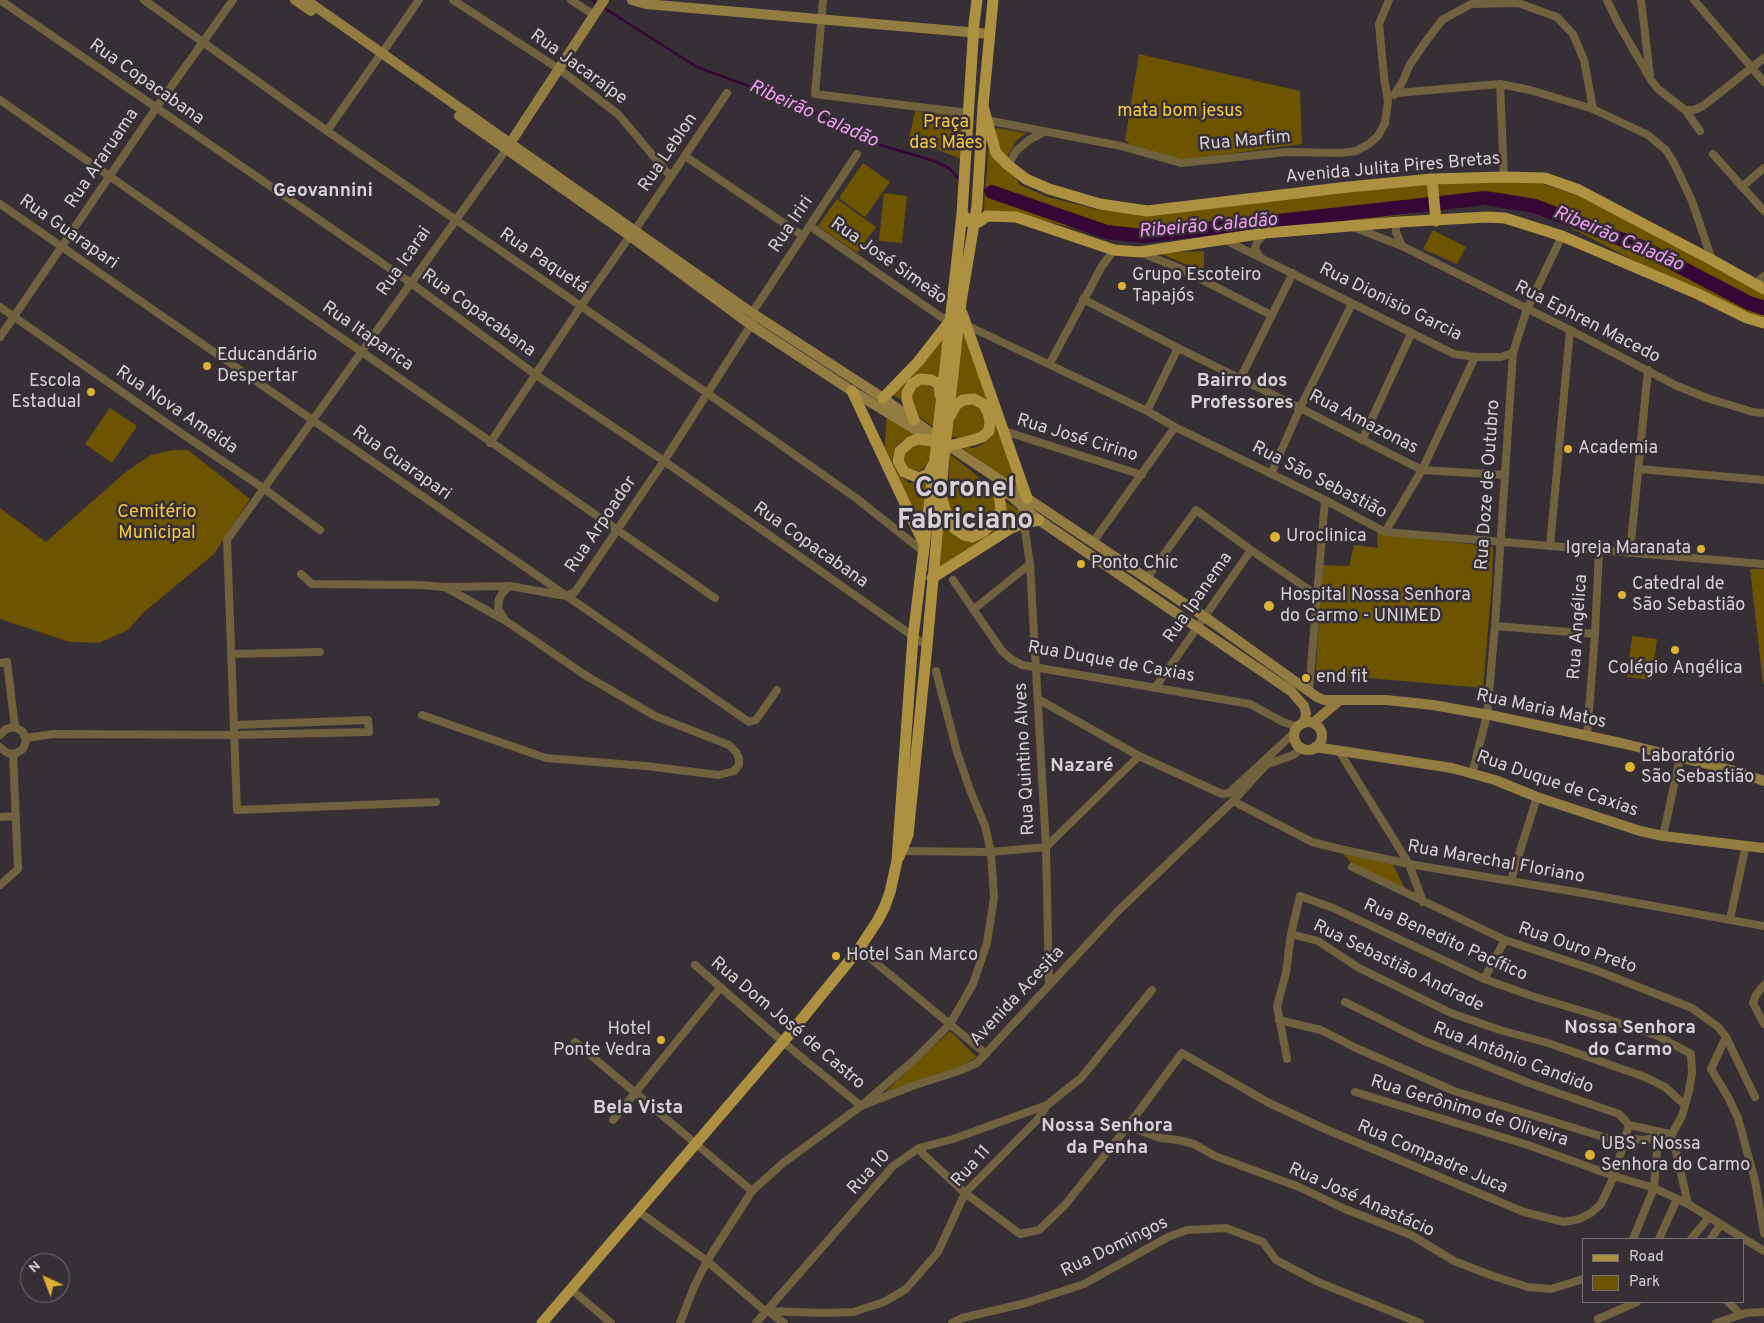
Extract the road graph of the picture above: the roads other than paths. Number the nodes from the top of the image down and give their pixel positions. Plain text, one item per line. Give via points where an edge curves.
1 (0, 0) edge
2 (144, 0) edge
3 (233, 0) edge
4 (295, 0) edge
5 (306, 0) edge
6 (419, 0) edge
7 (453, 0) edge
8 (571, 0) edge
9 (604, 0) edge
10 (632, 0) edge
11 (823, 0) edge
12 (977, 0) edge
13 (993, 0) edge
14 (1389, 0) edge
15 (1607, 0) edge
16 (1641, 0) edge
17 (1694, 0) edge
18 (1469, 2) edge
19 (595, 13) junction
20 (822, 20) junction
21 (973, 33) junction
22 (990, 34) junction
23 (203, 43) junction
24 (380, 56) junction
25 (1764, 58) edge
26 (1752, 68) junction
27 (559, 70) junction
28 (1651, 80) junction
29 (1764, 82) edge
30 (1500, 84) junction
31 (727, 93) dead end
32 (1397, 93) junction
33 (0, 100) edge
34 (1388, 101) junction
35 (156, 108) junction
36 (1593, 109) junction
37 (1685, 110) junction
38 (968, 113) junction
39 (984, 125) junction
40 (327, 131) junction
41 (1700, 131) dead end
42 (1044, 132) junction
43 (508, 147) junction
44 (858, 154) dead end
45 (1713, 154) dead end
46 (685, 156) junction
47 (1008, 165) junction
48 (1764, 168) edge
49 (671, 176) junction
50 (109, 177) junction
51 (1504, 177) junction
52 (1432, 179) junction
53 (1743, 186) junction
54 (0, 204) edge
55 (1764, 211) edge
56 (962, 214) junction
57 (1435, 216) junction
58 (455, 220) junction
59 (977, 222) junction
60 (1399, 222) junction
61 (810, 226) junction
62 (1351, 226) junction
63 (632, 233) junction
64 (1265, 233) junction
65 (803, 236) junction
66 (1562, 236) junction
67 (1223, 239) junction
68 (61, 246) junction
69 (1402, 246) junction
70 (1114, 250) junction
71 (1140, 252) junction
72 (1259, 256) junction
73 (1712, 260) junction
74 (1293, 273) junction
75 (1764, 276) edge
76 (411, 283) junction
77 (1759, 287) edge
78 (1083, 299) junction
79 (1352, 304) junction
80 (580, 306) junction
81 (0, 307) edge
82 (1527, 309) junction
83 (1271, 314) junction
84 (14, 317) junction
85 (753, 318) junction
86 (0, 320) edge
87 (958, 323) junction
88 (1764, 323) edge
89 (8, 325) junction
90 (1570, 330) junction
91 (1411, 334) junction
92 (0, 337) edge
93 (1178, 348) junction
94 (362, 351) junction
95 (1513, 353) junction
96 (1475, 357) junction
97 (1050, 363) junction
98 (1648, 370) junction
99 (536, 375) junction
100 (1240, 380) junction
101 (852, 391) junction
102 (707, 393) junction
103 (883, 398) junction
104 (940, 400) junction
105 (1300, 408) junction
106 (1147, 411) junction
107 (1764, 413) edge
108 (312, 420) junction
109 (914, 420) junction
110 (945, 426) junction
111 (1175, 427) junction
112 (1004, 431) junction
113 (933, 440) junction
114 (1362, 440) junction
115 (490, 443) junction
116 (949, 446) junction
117 (937, 459) junction
118 (664, 461) junction
119 (1639, 469) junction
120 (1422, 470) junction
121 (1271, 474) junction
122 (1142, 475) junction
123 (1505, 475) junction
124 (1764, 480) edge
125 (998, 485) junction
126 (263, 488) junction
127 (940, 490) junction
128 (1325, 500) junction
129 (1024, 501) junction
130 (1039, 520) junction
131 (1024, 523) junction
132 (618, 529) junction
133 (320, 530) dead end
134 (1385, 532) junction
135 (1501, 541) junction
136 (1093, 542) junction
137 (1550, 546) junction
138 (924, 548) junction
139 (1251, 550) junction
140 (1599, 551) junction
141 (1630, 553) junction
142 (1030, 564) junction
143 (1764, 564) edge
144 (301, 574) dead end
145 (932, 578) junction
146 (1147, 578) junction
147 (953, 580) dead end
148 (510, 586) junction
149 (445, 587) junction
150 (566, 596) junction
151 (1318, 596) junction
152 (715, 598) dead end
153 (974, 609) junction
154 (1204, 616) junction
155 (506, 621) junction
156 (1495, 626) junction
157 (1197, 627) junction
158 (1595, 634) junction
159 (913, 637) junction
160 (927, 646) junction
161 (320, 652) dead end
162 (231, 654) junction
163 (4, 662) edge
164 (1036, 669) junction
165 (936, 671) dead end
166 (1155, 688) junction
167 (777, 690) dead end
168 (1309, 692) junction
169 (1038, 699) junction
170 (1340, 700) junction
171 (422, 715) dead end
172 (1487, 715) junction
173 (234, 725) junction
174 (1303, 726) junction
175 (15, 727) junction
176 (0, 735) edge
177 (234, 735) junction
178 (1587, 736) junction
179 (26, 738) junction
180 (0, 747) edge
181 (1302, 748) junction
182 (1315, 748) junction
183 (1339, 750) junction
184 (13, 754) junction
185 (1139, 756) junction
186 (1269, 756) junction
187 (1680, 758) junction
188 (1266, 765) junction
189 (1472, 774) junction
190 (1764, 781) edge
191 (1537, 797) junction
192 (1233, 801) junction
193 (436, 802) dead end
194 (16, 816) junction
195 (0, 817) edge
196 (1664, 836) junction
197 (1746, 845) junction
198 (1046, 847) junction
199 (1764, 848) edge
200 (991, 852) junction
201 (899, 854) junction
202 (1409, 864) junction
203 (1352, 867) dead end
204 (1512, 880) junction
205 (0, 886) edge
206 (1423, 902) junction
207 (1730, 919) junction
208 (1764, 926) edge
209 (1291, 934) junction
210 (1505, 940) junction
211 (859, 948) junction
212 (695, 966) dead end
213 (1484, 979) junction
214 (1049, 984) junction
215 (1764, 985) edge
216 (721, 988) junction
217 (1152, 990) dead end
218 (1345, 1002) dead end
219 (1278, 1020) junction
220 (950, 1024) junction
221 (1764, 1024) edge
222 (1726, 1037) junction
223 (575, 1042) dead end
224 (783, 1042) junction
225 (986, 1054) junction
226 (1287, 1060) dead end
227 (1355, 1092) dead end
228 (635, 1093) junction
229 (1754, 1097) dead end
230 (1047, 1105) junction
231 (1685, 1105) junction
232 (861, 1106) junction
233 (613, 1120) dead end
234 (1629, 1125) junction
235 (1128, 1126) junction
236 (1672, 1134) junction
237 (1658, 1138) junction
238 (1624, 1140) junction
239 (696, 1144) junction
240 (918, 1148) junction
241 (1614, 1176) junction
242 (1654, 1188) junction
243 (752, 1191) junction
244 (965, 1193) junction
245 (1678, 1199) junction
246 (1688, 1204) junction
247 (638, 1210) junction
248 (1707, 1216) junction
249 (1720, 1225) junction
250 (1764, 1233) edge
251 (1633, 1238) edge
252 (1659, 1238) edge
253 (1692, 1238) edge
254 (1712, 1238) edge
255 (1742, 1238) edge
256 (1744, 1239) edge
257 (1764, 1251) edge
258 (707, 1261) junction
259 (1582, 1279) edge
260 (572, 1289) junction
261 (1635, 1303) edge
262 (1729, 1303) edge
263 (766, 1311) junction
264 (1764, 1312) edge
265 (1741, 1315) junction
266 (1598, 1319) dead end
267 (542, 1323) edge
268 (611, 1323) edge
269 (680, 1323) edge
270 (756, 1323) edge
271 (784, 1323) edge
272 (952, 1323) edge
273 (1420, 1323) edge
274 (1716, 1323) edge

1 - 35 street, Rua Copacabana
2 - 23 street, Rua Paquetá
3 - 23 street, Rua Araruama
4 - 24 main road
5 - 24 main road
6 - 24 street
7 - 27 street, Rua Jacaraípe
8 - 19 street
9 - 19 main road, Rua Icarai
10 - 20 main road via 646,4
11 - 20 street
12 - 21 main road
13 - 22 main road
14 - 34 street, Rua Marfim via 1379,24
15 - 28 street
16 - 28 street
17 - 26 street
18 - 32 street via 1442,20 1409,66
18 - 36 street via 1518,3 1557,17 1574,34 1584,60
19 - 27 main road, Rua Icarai
20 - 21 main road
20 - 38 street via 815,94
21 - 22 main road
21 - 38 main road
22 - 39 main road
23 - 35 street, Rua Araruama
23 - 40 street, Rua Paquetá
24 - 40 street
24 - 43 main road
25 - 26 street
26 - 29 street
26 - 37 street via 1703,106
27 - 43 main road, Rua Icarai
27 - 49 street, Rua Jacaraípe via 618,114
28 - 37 street
30 - 32 street
30 - 36 street
30 - 51 street
31 - 46 street, Rua Leblon
32 - 34 street
33 - 50 street, Rua Itaparica
34 - 42 street, Rua Marfim via 1385,123 1378,136 1356,151 1341,153 1287,152 1181,163 1122,146
35 - 50 street, Rua Araruama
35 - 76 street, Rua Copacabana
36 - 73 street via 1648,135 1666,150 1692,201
37 - 41 street
38 - 56 main road
39 - 42 street, Rua Marfim
39 - 47 main road, Avenida Julita Pires Bretas via 996,153
39 - 59 main road
40 - 58 street, Rua Paquetá
42 - 47 street via 1016,151
43 - 58 street, Rua Icarai
43 - 63 main road
44 - 61 street, Rua Iriri
45 - 53 street
46 - 49 street, Rua Leblon
46 - 65 street, Rua José Simeão
47 - 52 main road, Avenida Julita Pires Bretas via 1026,179 1049,189 1100,204 1148,211
48 - 53 street
49 - 63 street, Rua Leblon
50 - 68 street, Rua Araruama
50 - 94 street, Rua Itaparica
51 - 52 main road, Avenida Julita Pires Bretas
51 - 73 main road, Avenida Julita Pires Bretas via 1545,178 1578,190
52 - 57 main road
53 - 55 street
54 - 68 street, Rua Guarapari
56 - 59 main road via 970,222
56 - 87 main road
57 - 60 main road
57 - 66 main road via 1505,218
58 - 76 street, Rua Icarai
58 - 80 street, Rua Paquetá
59 - 70 main road via 987,216 1016,217
59 - 87 main road
60 - 62 main road
60 - 69 street via 1396,232
61 - 65 street, Rua Iriri
61 - 87 street, Rua José Simeão via 941,317
62 - 64 main road
62 - 69 street, Rua Ephren Macedo
63 - 80 street, Rua Leblon
63 - 85 main road
64 - 67 main road
64 - 72 street via 1255,249
65 - 85 street, Rua Iriri
66 - 82 street, Rua Doze de Outubro
66 - 88 main road
67 - 71 main road
67 - 72 street, Rua Dionisio Garcia
68 - 84 street, Rua Araruama
68 - 108 street, Rua Guarapari
69 - 82 street, Rua Ephren Macedo
70 - 71 main road
70 - 78 street
71 - 83 street
72 - 74 street, Rua Dionisio Garcia
73 - 77 main road, Avenida Julita Pires Bretas
74 - 79 street, Rua Dionisio Garcia
74 - 83 street
75 - 77 street
76 - 94 street, Rua Icarai
76 - 99 street, Rua Copacabana
78 - 93 street, Rua Amazonas
78 - 97 street
79 - 91 street, Rua Dionisio Garcia
79 - 105 street
80 - 99 street, Rua Leblon
80 - 102 street, Rua Paquetá
81 - 84 street, Rua Nova Ameida
82 - 90 street, Rua Ephren Macedo
82 - 95 street, Rua Doze de Outubro
83 - 100 street
84 - 89 street, Rua Araruama
84 - 126 street, Rua Nova Ameida
85 - 101 main road
85 - 102 street, Rua Arpoador
85 - 103 main road
86 - 89 street
87 - 97 street, Rua São Sebastião
87 - 103 main road
87 - 104 main road
87 - 110 main road
87 - 112 main road
89 - 92 street, Rua Araruama
90 - 98 street, Rua Ephren Macedo
90 - 137 street
91 - 96 street, Rua Dionisio Garcia via 1454,354
91 - 114 street
93 - 100 street, Rua Amazonas
93 - 106 street
94 - 108 street, Rua Icarai
94 - 115 street, Rua Itaparica
95 - 96 street, Rua Dionisio Garcia via 1500,357
95 - 123 street, Rua Doze de Outubro
96 - 120 street
97 - 106 street, Rua São Sebastião
98 - 107 street, Rua Ephren Macedo via 1707,398
98 - 119 street
99 - 115 street, Rua Leblon
99 - 118 street, Rua Copacabana
100 - 105 street, Rua Amazonas
101 - 113 main road
101 - 138 main road
102 - 118 street, Rua Arpoador
102 - 138 street, Rua Paquetá
103 - 109 main road
104 - 109 main road via 937,383 925,379 916,381 907,396
104 - 110 main road
105 - 114 street, Rua Amazonas
105 - 121 street
106 - 111 street, Rua São Sebastião
108 - 126 street, Rua Icarai
108 - 150 street, Rua Guarapari
109 - 116 main road
110 - 116 main road via 956,405 963,400 974,399 988,412 989,431 982,437
110 - 117 main road, bridge
111 - 121 street, Rua São Sebastião
111 - 122 street
112 - 122 street, Rua José Cirino
112 - 129 main road
113 - 117 main road via 910,442 900,451 898,461 904,472 919,478 928,474
113 - 125 main road
114 - 120 street, Rua Amazonas
115 - 132 street, Rua Itaparica
116 - 129 main road
117 - 127 main road
117 - 138 main road
118 - 132 street, Rua Arpoador
118 - 159 street, Rua Copacabana
119 - 124 street
119 - 141 street
120 - 123 street, Rua Amazonas
120 - 134 street
121 - 128 street, Rua São Sebastião
122 - 136 street
123 - 135 street, Rua Doze de Outubro
125 - 127 main road via 1000,510 996,519 983,532 972,537 964,535 949,522
125 - 129 main road
126 - 133 street, Rua Nova Ameida
126 - 162 street, Rua Icarai via 227,540
127 - 145 main road
128 - 134 street, Rua São Sebastião
128 - 151 street
129 - 130 main road
129 - 131 street, Rua Quintino Alves
129 - 136 main road, Rua Maria Matos
130 - 131 main road
130 - 157 main road
131 - 142 street, Rua Quintino Alves
131 - 145 main road via 984,544
132 - 150 street, Rua Arpoador via 575,592
132 - 152 street, Rua Itaparica
134 - 135 street, Rua São Sebastião
135 - 137 street, Rua São Sebastião
135 - 156 street, Rua Doze de Outubro
136 - 146 main road, Rua Maria Matos
137 - 140 street, Rua São Sebastião
138 - 159 main road
139 - 146 street via 1196,510
139 - 151 street
139 - 154 street, Rua Ipanema
140 - 141 street, Rua São Sebastião
140 - 158 street, Rua Angélica
141 - 143 street, Rua São Sebastião
142 - 153 street
142 - 164 street, Rua Quintino Alves
144 - 149 street, Rua Arpoador via 312,584
145 - 160 main road
146 - 154 main road, Rua Maria Matos
147 - 153 street, Rua Duque de Caxias
148 - 149 street, Rua Arpoador
148 - 150 street, Rua Arpoador
148 - 155 street via 499,599 498,610
149 - 155 street
150 - 167 street, Rua Guarapari via 749,722 756,720
151 - 168 street
153 - 164 street, Rua Duque de Caxias via 992,639 1011,659
154 - 157 street, Rua Ipanema
154 - 168 main road, Rua Maria Matos
155 - 171 street via 585,675 654,716 729,745 739,758 739,765 734,771 718,775 546,758
156 - 158 street
156 - 172 street, Rua Doze de Outubro
157 - 166 street, Rua Ipanema
157 - 174 main road via 1291,691 1304,706
158 - 178 street, Rua Angélica
159 - 160 street, Rua Copacabana
159 - 201 main road
160 - 201 main road via 908,835
161 - 162 street
162 - 173 street
163 - 175 street
164 - 166 street, Rua Duque de Caxias
164 - 169 street, Rua Quintino Alves
165 - 200 street via 957,752 985,826
166 - 174 street, Rua Duque de Caxias via 1250,704 1283,722
168 - 170 main road, Rua Maria Matos via 1324,700
168 - 174 main road
169 - 185 street
169 - 198 street, Rua Quintino Alves
170 - 172 main road, Rua Maria Matos via 1433,704
170 - 174 main road
172 - 178 main road, Rua Maria Matos
172 - 189 street, Rua Doze de Outubro
173 - 177 street
173 - 177 street via 368,720 369,732
174 - 181 main road via 1296,742
174 - 182 main road via 1320,729 1321,741
174 - 186 street, Avenida Acesita
175 - 176 street via 6,728
175 - 179 street
177 - 179 street via 54,734
177 - 193 street via 237,810
178 - 187 main road, Rua Maria Matos
179 - 184 street via 23,749
180 - 184 street
181 - 182 main road
181 - 188 street, Avenida Acesita
182 - 183 main road, Rua Duque de Caxias
183 - 189 main road, Rua Duque de Caxias
183 - 202 street
184 - 194 street
185 - 186 street via 1222,794 1229,793
185 - 198 street
186 - 188 street, Avenida Acesita
187 - 190 main road, Rua Maria Matos via 1735,770
187 - 196 street
188 - 192 street, Avenida Acesita
189 - 191 main road, Rua Duque de Caxias
191 - 196 main road, Rua Duque de Caxias
191 - 204 street
192 - 202 street, Rua Marechal Floriano via 1312,842
192 - 214 street, Avenida Acesita via 1118,911
194 - 195 street
194 - 205 street via 18,869
196 - 197 main road, Rua Duque de Caxias
197 - 199 main road, Rua Duque de Caxias
197 - 207 street
198 - 200 street
198 - 214 street, Rua Quintino Alves
200 - 201 street
200 - 220 street via 994,897 987,943 973,984
201 - 211 main road via 885,906
202 - 204 street, Rua Marechal Floriano
202 - 206 street
203 - 206 street, Rua Ouro Preto
204 - 207 street, Rua Marechal Floriano
206 - 210 street, Rua Ouro Preto
207 - 208 street, Rua Marechal Floriano
209 - 213 street, Rua Benedito Pacífico via 1300,896 1334,908
209 - 219 street via 1286,973 1277,1006
209 - 231 street, Rua Sebastião Andrade via 1318,941 1359,968 1450,1013 1645,1077 1665,1087
210 - 213 street
210 - 222 street, Rua Ouro Preto via 1598,971 1692,1008
211 - 220 street
211 - 224 main road
212 - 216 street, Rua Dom José de Castro
213 - 231 street, Rua Benedito Pacífico via 1658,1036 1691,1054 1692,1073
214 - 225 street, Avenida Acesita
215 - 221 street via 1753,1003
216 - 224 street, Rua Dom José de Castro
216 - 228 street
217 - 230 street, Rua 11 via 1081,1078
218 - 234 street, Rua Antônio Candido via 1424,1041 1529,1083 1619,1114
219 - 226 street
219 - 238 street via 1321,1030 1454,1091
220 - 225 street
220 - 232 street
222 - 229 street, Rua Ouro Preto
222 - 250 street via 1712,1069 1738,1118
223 - 228 street
224 - 232 street, Rua Dom José de Castro
224 - 239 main road
225 - 232 street, Avenida Acesita via 977,1063 956,1072
227 - 241 street, Rua Gerônimo de Oliveira via 1528,1144
228 - 233 street
228 - 239 street
230 - 240 street, Rua 10 via 953,1139
230 - 244 street, Rua 11 via 1038,1119
231 - 236 street
232 - 243 street, Avenida Acesita
234 - 236 street, Rua Antônio Candido
234 - 238 street, Rua Compadre Juca
235 - 241 street, Rua Compadre Juca via 1182,1053 1269,1103 1324,1129 1524,1212 1564,1222 1579,1220 1601,1204
235 - 244 street via 1064,1205 1039,1230 1020,1234
235 - 259 street, Rua José Anastácio via 1160,1138 1194,1144 1215,1156 1299,1187 1410,1235 1454,1261 1493,1276 1551,1290
236 - 237 street
236 - 246 street
237 - 238 street
237 - 242 street
238 - 241 street, Rua Compadre Juca
239 - 243 street
239 - 247 main road
240 - 244 street
240 - 263 street, Rua 10 via 893,1166
241 - 242 street, Rua Gerônimo de Oliveira
242 - 245 street, Rua Gerônimo de Oliveira
242 - 251 street
243 - 258 street, Avenida Acesita
244 - 263 street, Rua 11 via 938,1252 906,1289 884,1302 852,1312
245 - 246 street, Rua Gerônimo de Oliveira
245 - 252 street
246 - 248 street, Rua Gerônimo de Oliveira
247 - 258 street
247 - 260 main road
248 - 249 street, Rua Gerônimo de Oliveira
248 - 253 street
249 - 254 street
249 - 255 street, Rua Gerônimo de Oliveira
256 - 257 street, Rua Gerônimo de Oliveira
258 - 263 street
258 - 269 street, Avenida Acesita
260 - 267 main road
260 - 268 street
261 - 266 street
262 - 265 street
263 - 270 street, Rua 10
263 - 271 street
264 - 265 street
265 - 274 street
272 - 273 street, Rua Domingos via 1084,1284 1168,1237 1187,1230 1226,1228 1263,1242 1276,1260 1318,1282

